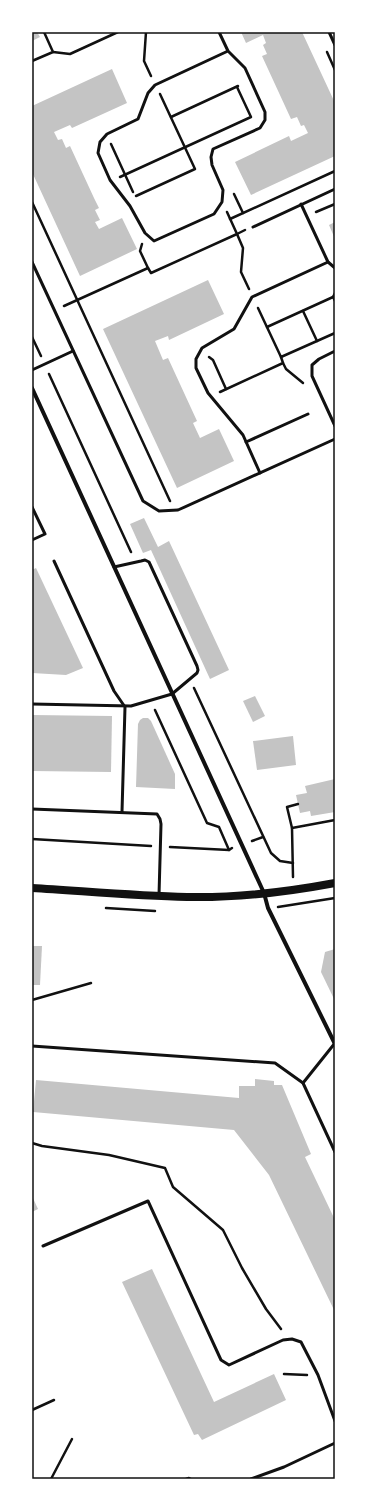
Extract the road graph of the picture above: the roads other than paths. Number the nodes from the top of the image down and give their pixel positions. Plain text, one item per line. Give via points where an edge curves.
1 (219, 32) edge
2 (329, 32) edge
3 (335, 45) edge
4 (228, 51) junction
5 (335, 189) edge
6 (301, 204) junction
7 (253, 226) dead end
8 (32, 262) edge
9 (328, 262) junction
10 (335, 268) edge
11 (73, 351) junction
12 (335, 351) edge
13 (32, 370) edge
14 (32, 388) edge
15 (308, 414) dead end
16 (335, 426) edge
17 (335, 439) edge
18 (246, 442) junction
19 (260, 473) junction
20 (32, 507) edge
21 (32, 540) edge
22 (54, 561) dead end
23 (114, 567) junction
24 (172, 694) junction
25 (32, 704) edge
26 (125, 707) junction
27 (32, 809) edge
28 (122, 812) junction
29 (335, 883) edge
30 (32, 888) edge
31 (264, 894) junction
32 (159, 896) junction
33 (335, 1044) edge
34 (32, 1046) edge
35 (303, 1084) junction
36 (335, 1152) edge
37 (43, 1246) dead end
38 (335, 1421) edge
39 (335, 1443) edge
40 (251, 1479) edge

1 - 4 lane
2 - 3 lane
4 - 4 lane via 155,85 148,93 138,119 107,134 100,142 98,153 111,182 130,206 145,233 154,241 214,214 222,202 223,190 212,165 213,149 260,128 265,120 265,112 245,68
5 - 6 lane
6 - 7 lane
6 - 9 lane
8 - 11 lane
9 - 10 lane
9 - 18 lane via 252,296 234,329 202,348 196,359 196,368 210,396
11 - 13 lane
11 - 19 lane via 143,501 159,511 175,511
12 - 16 lane via 312,365 312,376
14 - 23 street
15 - 18 lane
17 - 19 lane
18 - 19 lane
20 - 21 lane via 45,534
22 - 26 lane via 114,691
23 - 24 street
23 - 24 lane via 141,560 149,562 174,616 198,670 195,676
24 - 26 lane
24 - 31 street
25 - 26 lane
26 - 28 lane
27 - 28 lane
28 - 32 lane via 157,814 160,819
29 - 31 main road
30 - 32 main road
31 - 32 main road
31 - 33 street via 268,908
33 - 35 lane
34 - 35 lane via 275,1063
35 - 36 lane
37 - 38 lane via 148,1200 221,1360 230,1365 283,1340 301,1342 318,1375
39 - 40 lane

